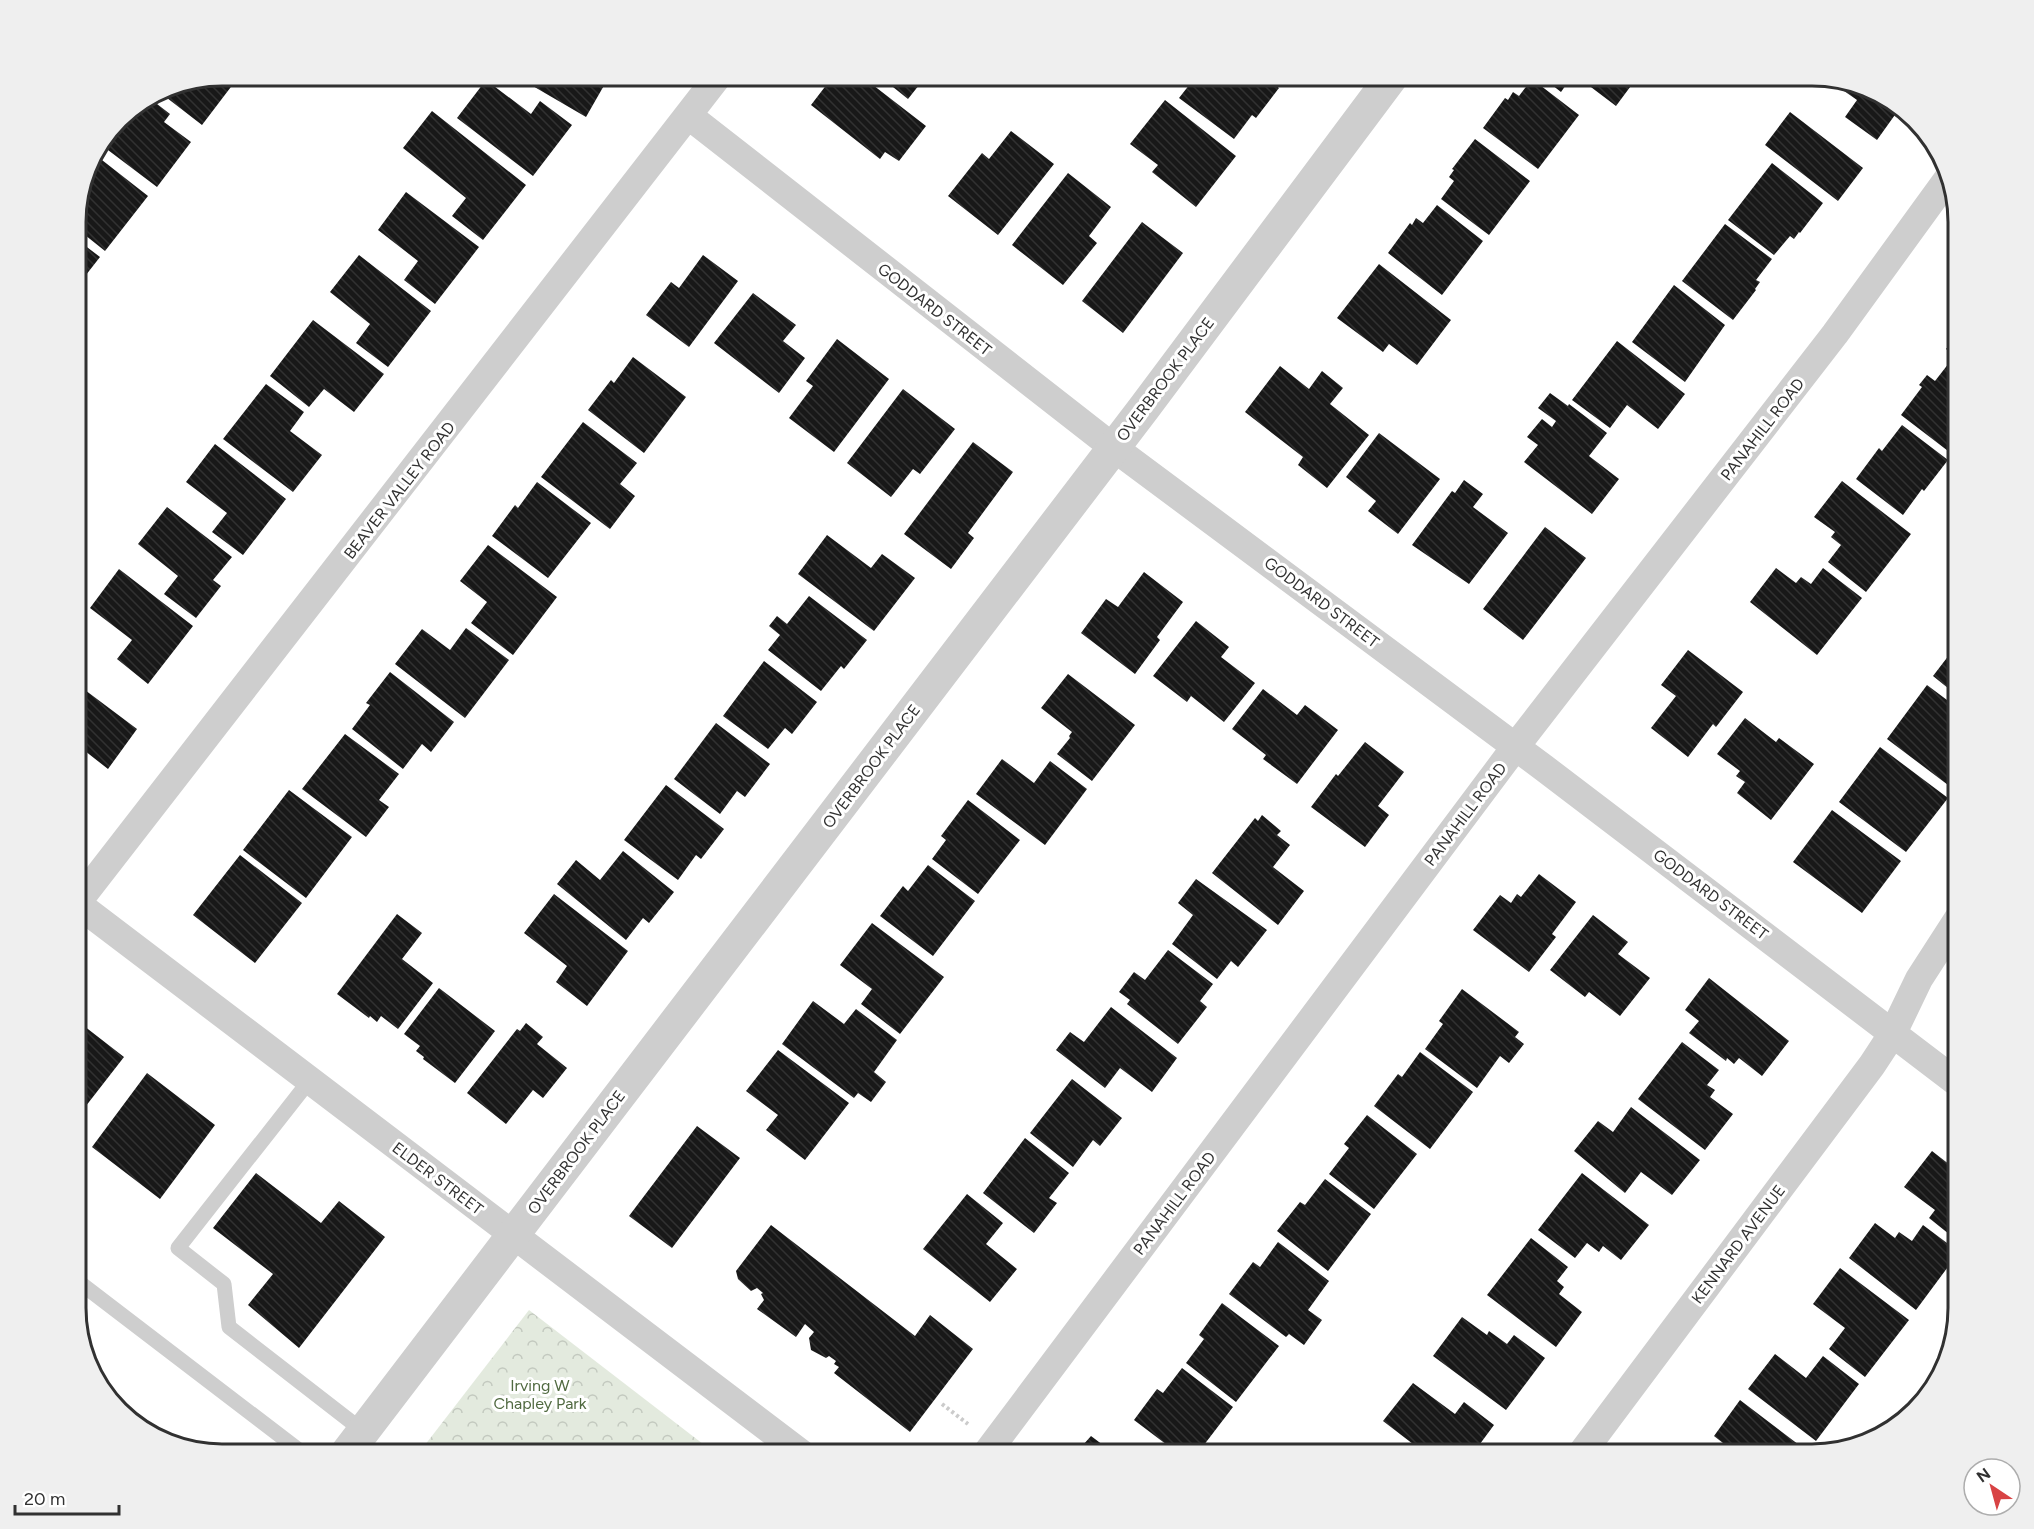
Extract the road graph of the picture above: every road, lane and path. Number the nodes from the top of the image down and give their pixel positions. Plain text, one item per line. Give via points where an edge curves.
1 (711, 86) edge
2 (1385, 86) edge
3 (689, 116) junction
4 (1943, 185) edge
5 (1114, 448) junction
6 (1516, 746) junction
7 (86, 890) edge
8 (86, 911) edge
9 (1948, 934) edge
10 (1893, 1033) junction
11 (1948, 1076) edge
12 (310, 1080) junction
13 (513, 1235) junction
14 (86, 1287) edge
15 (354, 1443) edge
16 (291, 1444) edge
17 (789, 1444) edge
18 (993, 1444) edge
19 (1588, 1444) edge

1 - 3 street, BEAVER VALLEY ROAD
2 - 5 street, OVERBROOK PLACE
3 - 5 street, GODDARD STREET
3 - 7 street, BEAVER VALLEY ROAD
4 - 6 street, PANAHILL ROAD via 1835,334
5 - 6 street, GODDARD STREET
5 - 13 street, OVERBROOK PLACE
6 - 10 street, GODDARD STREET
6 - 18 street, PANAHILL ROAD
8 - 12 street, ELDER STREET
9 - 10 street, KENNARD AVENUE via 1919,979
10 - 11 street, GODDARD STREET
10 - 19 street, KENNARD AVENUE
12 - 13 street, ELDER STREET
12 - 15 lane via 178,1248 224,1284 229,1327
13 - 15 street, OVERBROOK PLACE
13 - 17 street, ELDER STREET
14 - 16 lane

